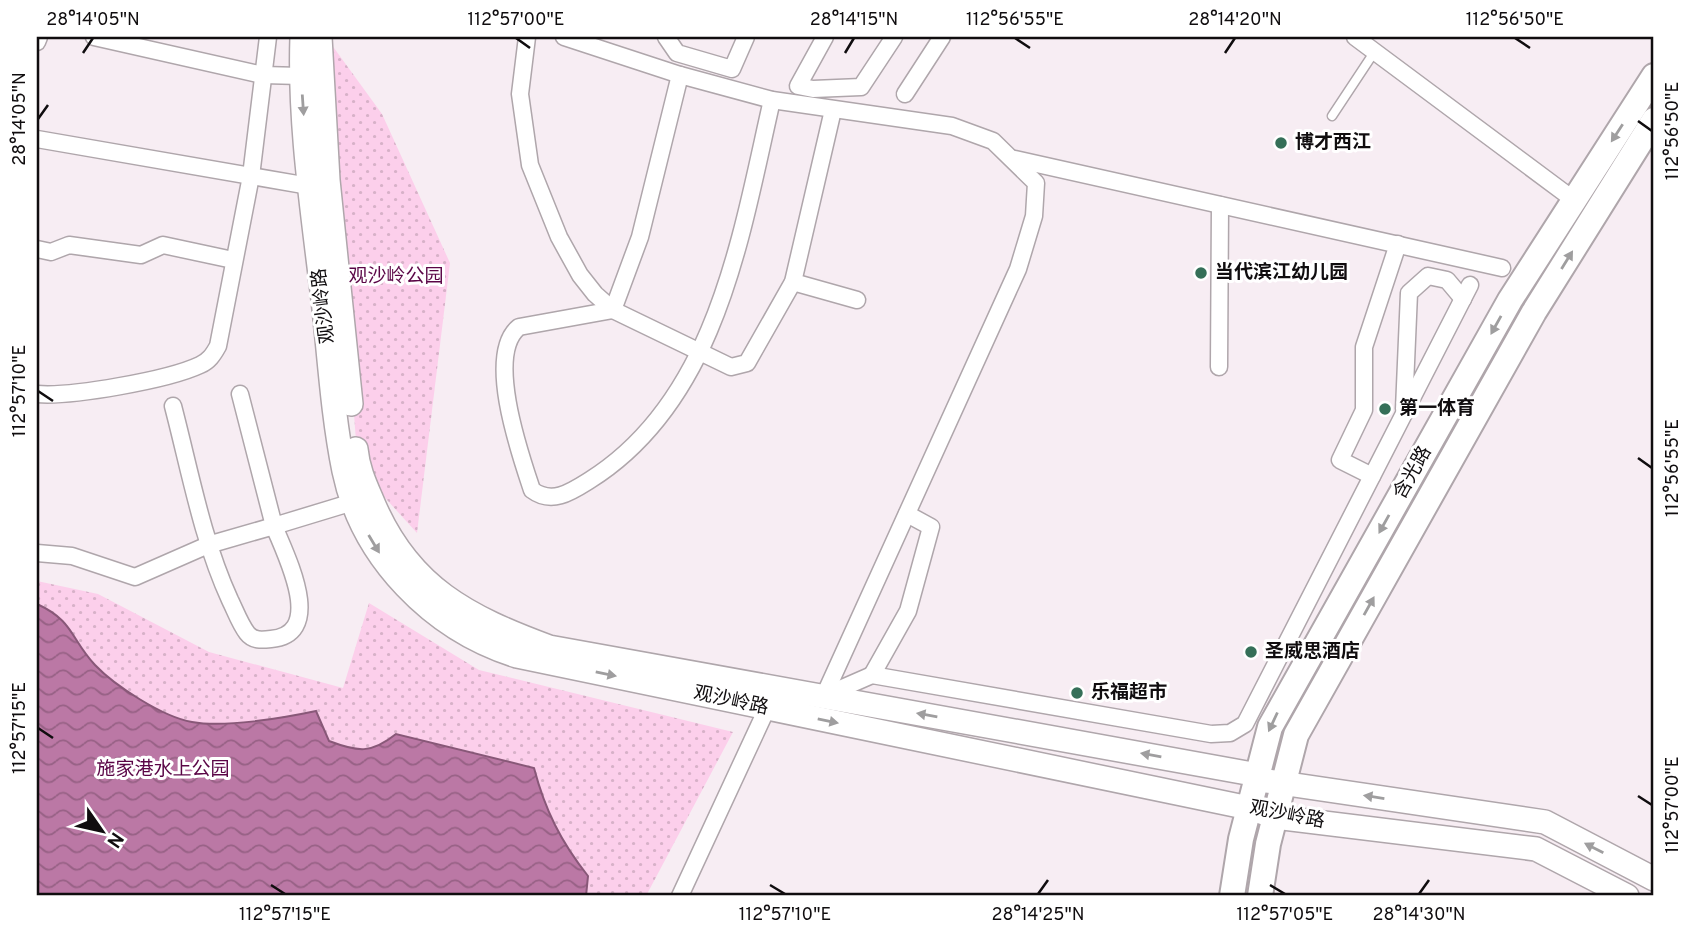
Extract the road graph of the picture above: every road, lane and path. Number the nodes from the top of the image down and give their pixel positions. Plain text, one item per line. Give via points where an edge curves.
1 (39, 37) edge
2 (94, 37) edge
3 (268, 37) edge
4 (302, 37) edge
5 (320, 37) edge
6 (527, 37) edge
7 (564, 37) edge
8 (666, 37) edge
9 (746, 37) edge
10 (825, 37) edge
11 (894, 37) edge
12 (942, 37) edge
13 (1355, 37) edge
14 (37, 42) edge
15 (1375, 51) junction
16 (263, 75) junction
17 (680, 75) junction
18 (301, 76) junction
19 (1654, 76) edge
20 (905, 94) dead end
21 (772, 100) junction
22 (833, 110) junction
23 (1332, 116) dead end
24 (1654, 120) edge
25 (37, 139) edge
26 (1015, 159) junction
27 (251, 176) junction
28 (309, 186) junction
29 (1574, 200) junction
30 (1220, 205) junction
31 (1398, 244) junction
32 (37, 249) edge
33 (233, 260) junction
34 (1502, 268) dead end
35 (793, 282) junction
36 (857, 300) dead end
37 (613, 310) junction
38 (699, 351) junction
39 (1219, 367) dead end
40 (37, 394) edge
41 (240, 394) dead end
42 (173, 406) dead end
43 (1403, 415) junction
44 (1372, 476) junction
45 (353, 502) junction
46 (906, 514) junction
47 (274, 526) junction
48 (208, 545) junction
49 (37, 552) edge
50 (872, 675) junction
51 (824, 696) junction
52 (772, 698) junction
53 (1039, 704) junction
54 (1035, 734) junction
55 (1257, 777) junction
56 (1284, 783) junction
57 (1249, 808) junction
58 (1275, 817) junction
59 (1654, 879) edge
60 (680, 896) edge
61 (1232, 896) edge
62 (1260, 896) edge
63 (1627, 896) edge

1 - 14 street
2 - 16 street
3 - 16 street
4 - 18 main road, 观沙岭路
5 - 52 main road, 观沙岭路 via 328,180 358,468 398,550 446,599 527,639
6 - 37 street via 520,94 530,165 559,237 587,284
7 - 17 street
8 - 9 street via 677,53 732,69
10 - 11 street via 798,86 861,87
12 - 20 street
13 - 15 street
15 - 23 lane
15 - 29 street
16 - 18 street
16 - 27 street
17 - 21 street
17 - 37 street via 640,237
18 -> 28 main road, 观沙岭路
19 -> 29 main road, 含光路
21 - 22 street
21 - 38 street via 734,265
22 - 26 street via 951,126 993,141
22 - 35 street
56 -> 24 main road, 含光路 via 1296,735 1535,312
25 - 27 street
26 - 30 street
26 - 46 street via 1036,183 1034,216 1018,269
27 - 28 street
27 - 33 street
28 - 45 main road, 观沙岭路 via 344,471
29 -> 55 main road, 含光路 via 1510,300 1270,726
30 - 31 street
30 - 39 street
31 - 34 street
31 - 44 street via 1364,347 1364,411 1340,460
32 - 33 street via 51,251 69,245 141,255 163,245
33 - 40 street via 218,346 211,358 199,366 149,379 65,394
35 - 36 street
35 - 38 street via 747,363 731,367
37 - 38 street
37 - 38 street via 519,327 506,345 509,418 532,490 540,496 564,496 609,468 666,409
41 - 47 street
42 - 48 street
43 - 43 street via 1466,292 1428,275 1409,293
43 - 44 street
44 - 53 street via 1245,724 1230,733 1211,733
45 - 47 street
45 -> 52 main road, 观沙岭路 via 368,534 405,587 471,638 517,656
46 - 50 street via 931,527 908,611
46 - 51 street
47 - 48 street
47 - 48 street via 300,605 292,630 277,639 258,640 248,635
48 - 49 street via 135,577 72,556
50 - 51 street
50 - 53 street
51 - 52 main road, 观沙岭路
54 -> 51 main road, 观沙岭路
52 -> 57 main road, 观沙岭路
52 - 60 street
53 - 54 street
55 -> 54 main road, 观沙岭路
55 - 56 main road, 观沙岭路
55 - 57 main road, 含光路
56 - 58 main road, 含光路
59 -> 56 main road, 观沙岭路 via 1545,822
57 - 58 main road, 观沙岭路
57 - 61 main road, 含光路
58 - 62 main road, 含光路
58 - 63 main road, 观沙岭路 via 1536,849

